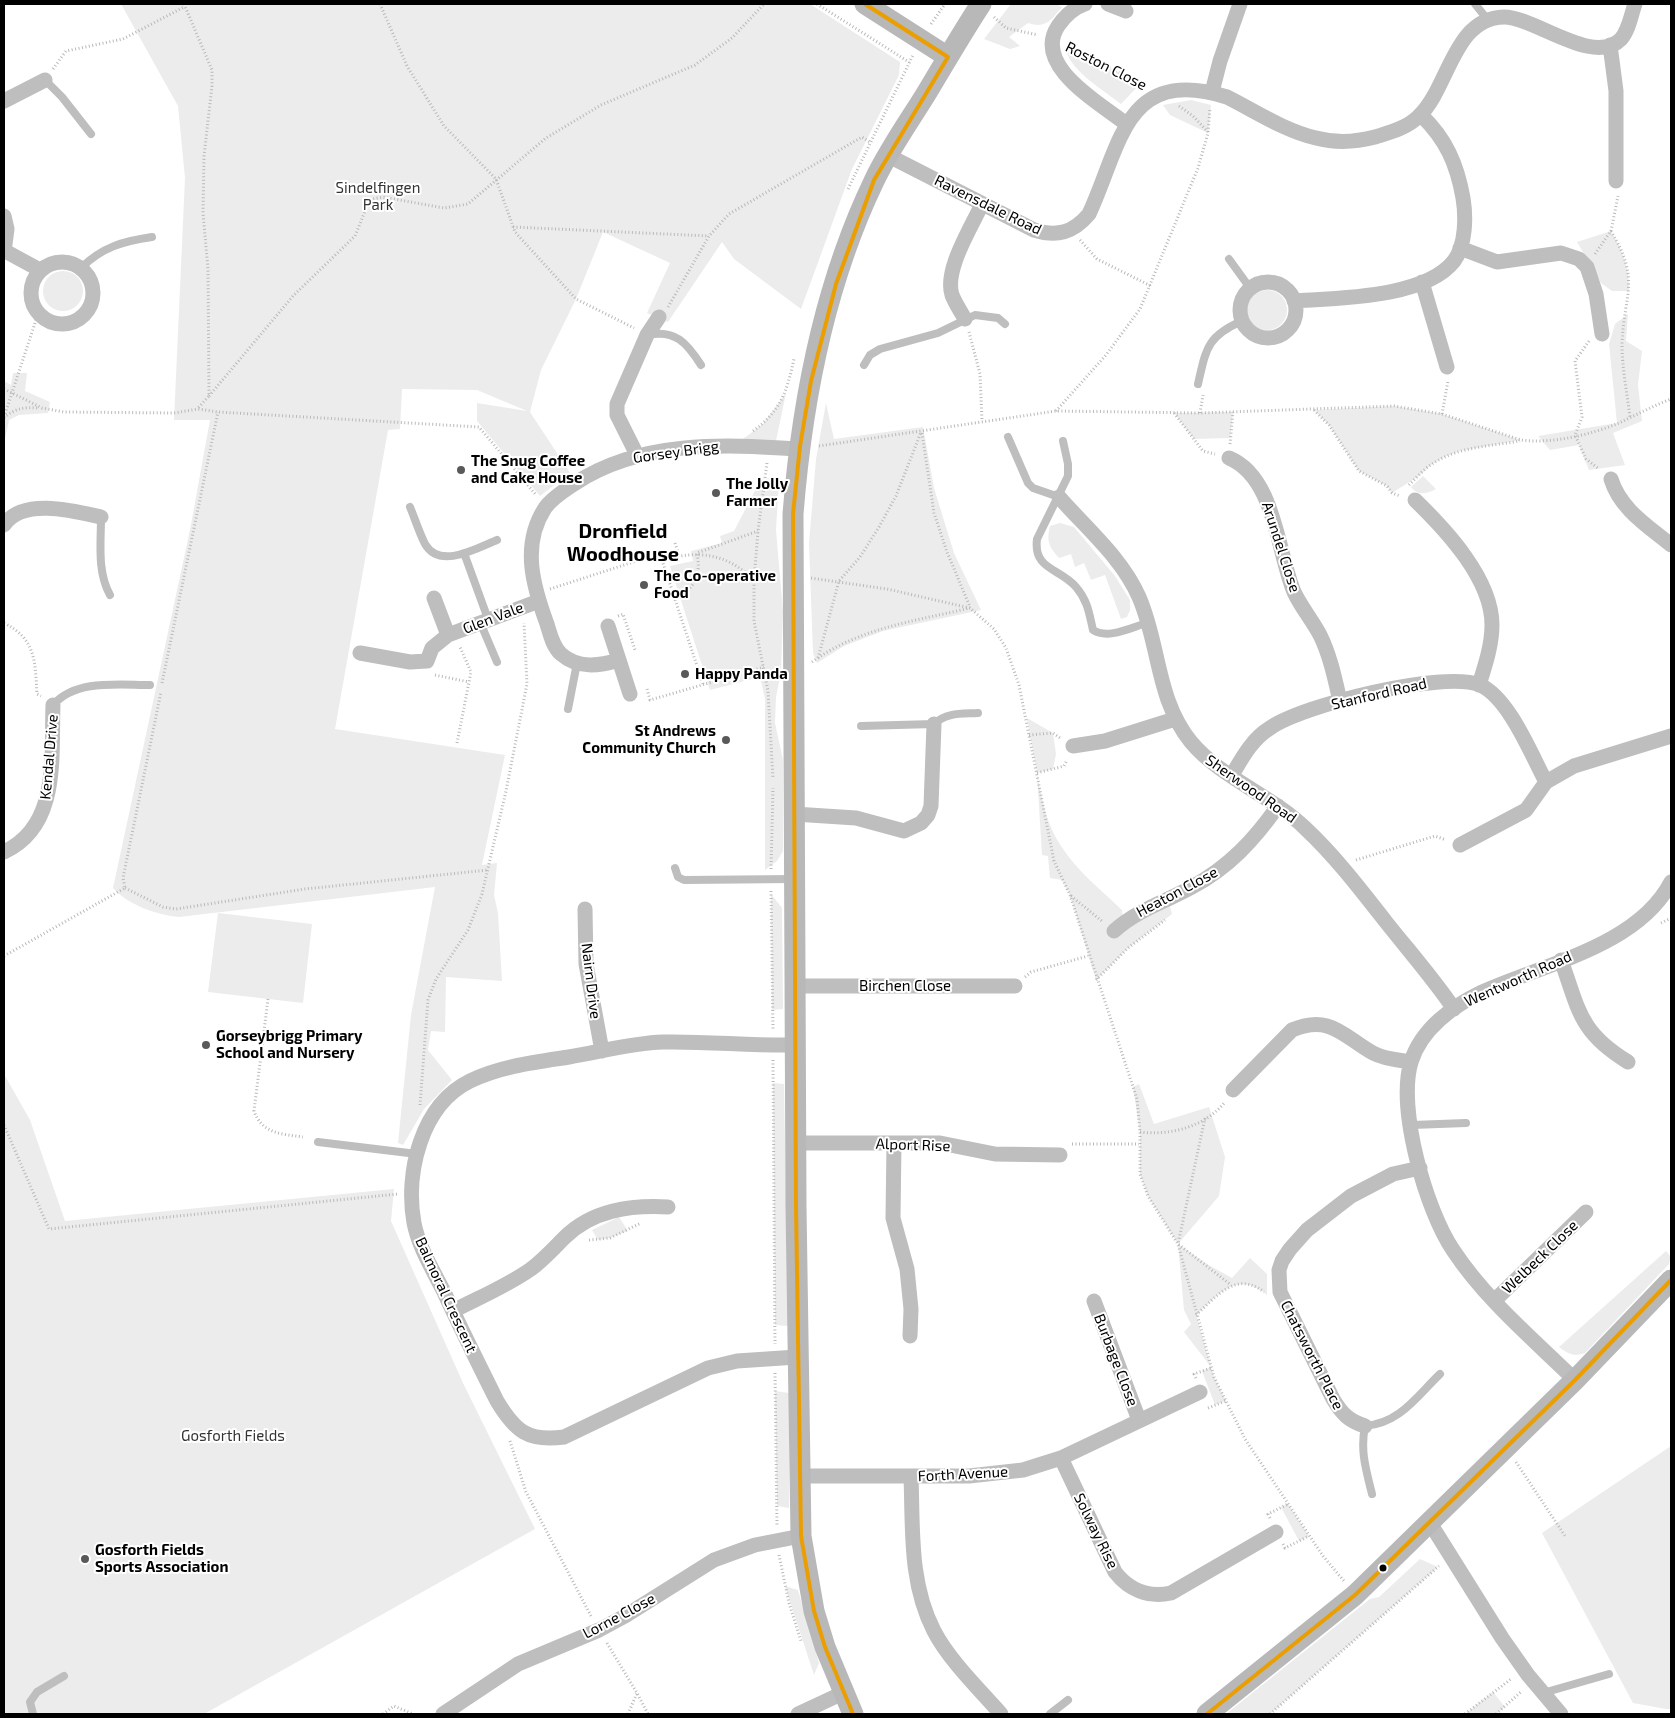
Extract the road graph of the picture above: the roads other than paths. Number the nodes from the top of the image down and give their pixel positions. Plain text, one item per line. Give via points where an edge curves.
1 (865, 4) edge
2 (981, 4) edge
3 (1085, 4) edge
4 (1108, 4) edge
5 (1240, 4) edge
6 (1475, 4) edge
7 (1635, 4) edge
8 (1126, 10) dead end
9 (1488, 20) junction
10 (1610, 45) junction
11 (948, 57) junction
12 (45, 80) joint
13 (1212, 92) junction
14 (4, 101) edge
15 (1421, 115) junction
16 (1126, 124) junction
17 (91, 134) dead end
18 (887, 155) junction
19 (1616, 181) road end
20 (982, 204) junction
21 (4, 216) edge
22 (152, 237) dead end
23 (1460, 248) junction
24 (4, 251) edge
25 (1229, 259) dead end
26 (81, 268) junction
27 (40, 270) junction
28 (1422, 282) junction
29 (1250, 288) junction
30 (1294, 301) junction
31 (659, 318) road end
32 (965, 319) junction
33 (1242, 321) junction
34 (1005, 324) dead end
35 (1602, 334) road end
36 (648, 335) junction
37 (701, 365) dead end
38 (864, 365) dead end
39 (1447, 367) road end
40 (1198, 384) dead end
41 (1008, 437) dead end
42 (1063, 441) dead end
43 (798, 449) junction
44 (637, 455) junction
45 (1229, 458) road end
46 (1611, 479) road end
47 (1409, 496) road end
48 (1059, 497) junction
49 (410, 507) dead end
50 (101, 516) joint
51 (4, 524) edge
52 (497, 540) dead end
53 (1671, 544) edge
54 (464, 553) junction
55 (110, 595) dead end
56 (537, 597) junction
57 (434, 598) dead end
58 (484, 621) junction
59 (612, 621) road end
60 (1147, 623) junction
61 (450, 634) junction
62 (360, 653) dead end
63 (619, 660) junction
64 (496, 662) dead end
65 (577, 663) junction
66 (150, 685) dead end
67 (1479, 685) junction
68 (630, 694) dead end
69 (1340, 701) junction
70 (53, 705) joint
71 (568, 708) dead end
72 (978, 713) dead end
73 (1175, 719) junction
74 (934, 724) junction
75 (861, 726) dead end
76 (1671, 736) edge
77 (1073, 746) road end
78 (1232, 775) junction
79 (1546, 782) junction
80 (1278, 806) junction
81 (794, 814) junction
82 (1460, 845) road end
83 (4, 852) edge
84 (675, 868) dead end
85 (794, 879) junction
86 (1671, 882) edge
87 (585, 910) dead end
88 (1114, 930) road end
89 (1561, 960) junction
90 (794, 986) junction
91 (1015, 986) road end
92 (1454, 1009) junction
93 (795, 1046) junction
94 (602, 1051) junction
95 (1411, 1062) junction
96 (1628, 1062) dead end
97 (1233, 1090) road end
98 (1466, 1123) dead end
99 (1412, 1125) junction
100 (318, 1142) dead end
101 (795, 1143) junction
102 (894, 1143) junction
103 (417, 1154) junction
104 (1060, 1155) road end
105 (1420, 1168) junction
106 (668, 1207) dead end
107 (1586, 1212) dead end
108 (1671, 1280) edge
109 (1094, 1301) dead end
110 (1494, 1301) junction
111 (453, 1311) junction
112 (910, 1336) dead end
113 (797, 1357) junction
114 (1440, 1374) dead end
115 (1575, 1380) junction
116 (1200, 1392) dead end
117 (1139, 1420) junction
118 (1365, 1426) junction
119 (1061, 1458) junction
120 (799, 1476) junction
121 (911, 1476) junction
122 (1372, 1494) dead end
123 (1430, 1523) junction
124 (1276, 1532) dead end
125 (801, 1536) junction
126 (1609, 1674) dead end
127 (64, 1676) dead end
128 (843, 1693) junction
129 (1543, 1693) junction
130 (1068, 1700) dead end
131 (33, 1714) edge
132 (443, 1714) edge
133 (798, 1714) edge
134 (853, 1714) edge
135 (1001, 1714) edge
136 (1050, 1714) edge
137 (1207, 1714) edge
138 (1561, 1714) edge

1 - 11 street
2 - 11 street
3 - 16 street, Roston Close via 1062,20 1052,39 1054,58 1061,70
4 - 8 street
5 - 13 street
6 - 9 lane
7 - 10 street via 1621,39
9 - 10 street via 1504,17 1519,20 1584,45 1598,48
9 - 15 street via 1475,27 1464,39
10 - 19 street via 1616,91
11 - 18 street
12 - 14 street
12 - 17 lane
13 - 15 street via 1296,131 1338,142 1365,140 1392,132
13 - 16 street via 1160,93 1145,103
15 - 23 street via 1436,129 1458,172 1464,203
16 - 20 street, Ravensdale Road via 1089,214 1071,230 1048,234 1034,230
18 - 20 street, Ravensdale Road
18 - 43 street via 857,221 827,312 811,372
20 - 32 street via 953,266 952,295
21 - 24 street via 7,229
22 - 26 lane via 126,241 102,250
23 - 28 street via 1454,261
23 - 35 street via 1497,262 1561,252 1579,258 1587,268 1596,294
24 - 27 street
25 - 29 lane
26 - 27 street via 60,262
26 - 27 street via 93,286 92,305 86,314 68,324 46,321 32,303 33,281
28 - 30 street via 1360,296
28 - 39 street
29 - 30 street via 1266,282 1276,283 1284,287
29 - 33 street via 1240,303
30 - 33 street via 1294,320 1282,334 1264,338 1254,335
31 - 36 street
32 - 34 lane via 986,315
32 - 38 lane via 938,333 880,349 870,355
33 - 40 lane via 1222,330 1210,341
36 - 37 lane via 667,333 678,336 690,347
36 - 44 street via 617,404 617,415
41 - 48 lane via 1028,483
42 - 48 lane via 1068,476
43 - 44 street, Gorsey Brigg via 735,445
43 - 81 street via 787,571 794,634
44 - 56 street, Gorsey Brigg via 588,474 546,507 533,536 530,554
45 - 69 street, Arundel Close via 1245,467 1264,495 1294,592 1321,636
46 - 53 street via 1618,497 1628,509
47 - 67 street via 1458,547 1479,580 1489,604 1492,625
48 - 60 street, Sherwood Road via 1130,578
48 - 60 lane via 1037,539 1036,550 1040,560 1077,587 1087,602 1093,630 1099,634
49 - 54 lane via 426,545 433,552 450,557
50 - 51 street via 54,508 30,509 14,513
50 - 55 lane via 102,572
52 - 54 lane
54 - 58 lane
56 - 58 street, Glen Vale
56 - 65 street, Gorsey Brigg via 553,643 560,653
57 - 61 street, Glen Vale
58 - 61 street, Glen Vale
58 - 64 lane
59 - 63 street
60 - 73 street, Sherwood Road via 1166,698
61 - 62 street, Glen Vale via 432,648 427,661
63 - 65 street via 602,665
63 - 68 street
65 - 71 lane
66 - 70 lane via 78,688 67,692
67 - 69 street, Stanford Road via 1427,682
67 - 79 street, Stanford Road via 1501,701
69 - 78 street, Stanford Road via 1271,727 1248,748
70 - 83 street, Kendal Drive via 50,772 44,812 28,836
72 - 74 lane via 949,715
73 - 77 street via 1122,736
73 - 78 street, Sherwood Road via 1200,753
74 - 75 lane
74 - 81 street via 932,806 928,815 914,828 904,831 856,818
76 - 79 street via 1574,766
78 - 80 street, Sherwood Road
79 - 82 street via 1526,810
80 - 88 street, Heaton Close via 1253,840 1230,862 1192,888 1133,915
80 - 92 street, Sherwood Road via 1304,827 1339,865
81 - 85 street
84 - 85 lane via 678,877 684,880
85 - 90 street
86 - 89 street, Wentworth Road via 1650,911 1631,928
87 - 94 street, Nairn Drive via 586,964
89 - 92 street, Wentworth Road via 1482,992
89 - 96 street via 1587,1028 1599,1042
90 - 91 street, Birchen Close
90 - 93 street
92 - 95 street, Wentworth Road via 1423,1037
93 - 94 street, Balmoral Crescent via 662,1042
93 - 101 street
94 - 103 street, Balmoral Crescent via 517,1065 468,1081 454,1091 439,1109 424,1133
95 - 97 street via 1374,1053 1325,1024 1304,1025 1292,1030
95 - 99 street, Wentworth Road via 1408,1096
98 - 99 lane
99 - 105 street, Wentworth Road
100 - 103 lane
101 - 102 street, Alport Rise
101 - 113 street
102 - 104 street, Alport Rise via 940,1143 995,1154
102 - 112 street via 893,1218 907,1269
103 - 111 street, Balmoral Crescent via 411,1193 415,1225 421,1245
105 - 110 street, Wentworth Road via 1439,1226 1471,1275
105 - 118 street, Chatsworth Place via 1372,1183 1328,1212 1307,1230 1282,1260 1279,1281 1284,1301 1343,1415
106 - 111 street via 613,1210 579,1226 530,1270
107 - 110 street, Welbeck Close
108 - 115 street
109 - 117 street, Burbage Close
110 - 115 street, Wentworth Road
111 - 113 street, Balmoral Crescent via 510,1422 533,1436 549,1439 564,1437 708,1368 737,1361
113 - 120 street
114 - 118 lane via 1395,1418 1380,1425
115 - 123 street
116 - 117 street, Forth Avenue
117 - 119 street, Forth Avenue
118 - 122 lane via 1362,1444
119 - 121 street, Forth Avenue via 998,1474
119 - 124 street, Solway Rise via 1115,1572 1124,1584 1139,1592 1170,1594
120 - 121 street, Forth Avenue
120 - 125 street
121 - 135 street via 914,1556 923,1605 940,1642
123 - 129 street via 1528,1675
123 - 137 street via 1355,1595
125 - 128 street via 814,1611
125 - 132 street, Lorne Close via 755,1545 714,1560 599,1630 518,1664
126 - 129 lane
127 - 131 lane via 38,1692 30,1702
128 - 133 street
128 - 134 street
129 - 138 street
130 - 136 lane

